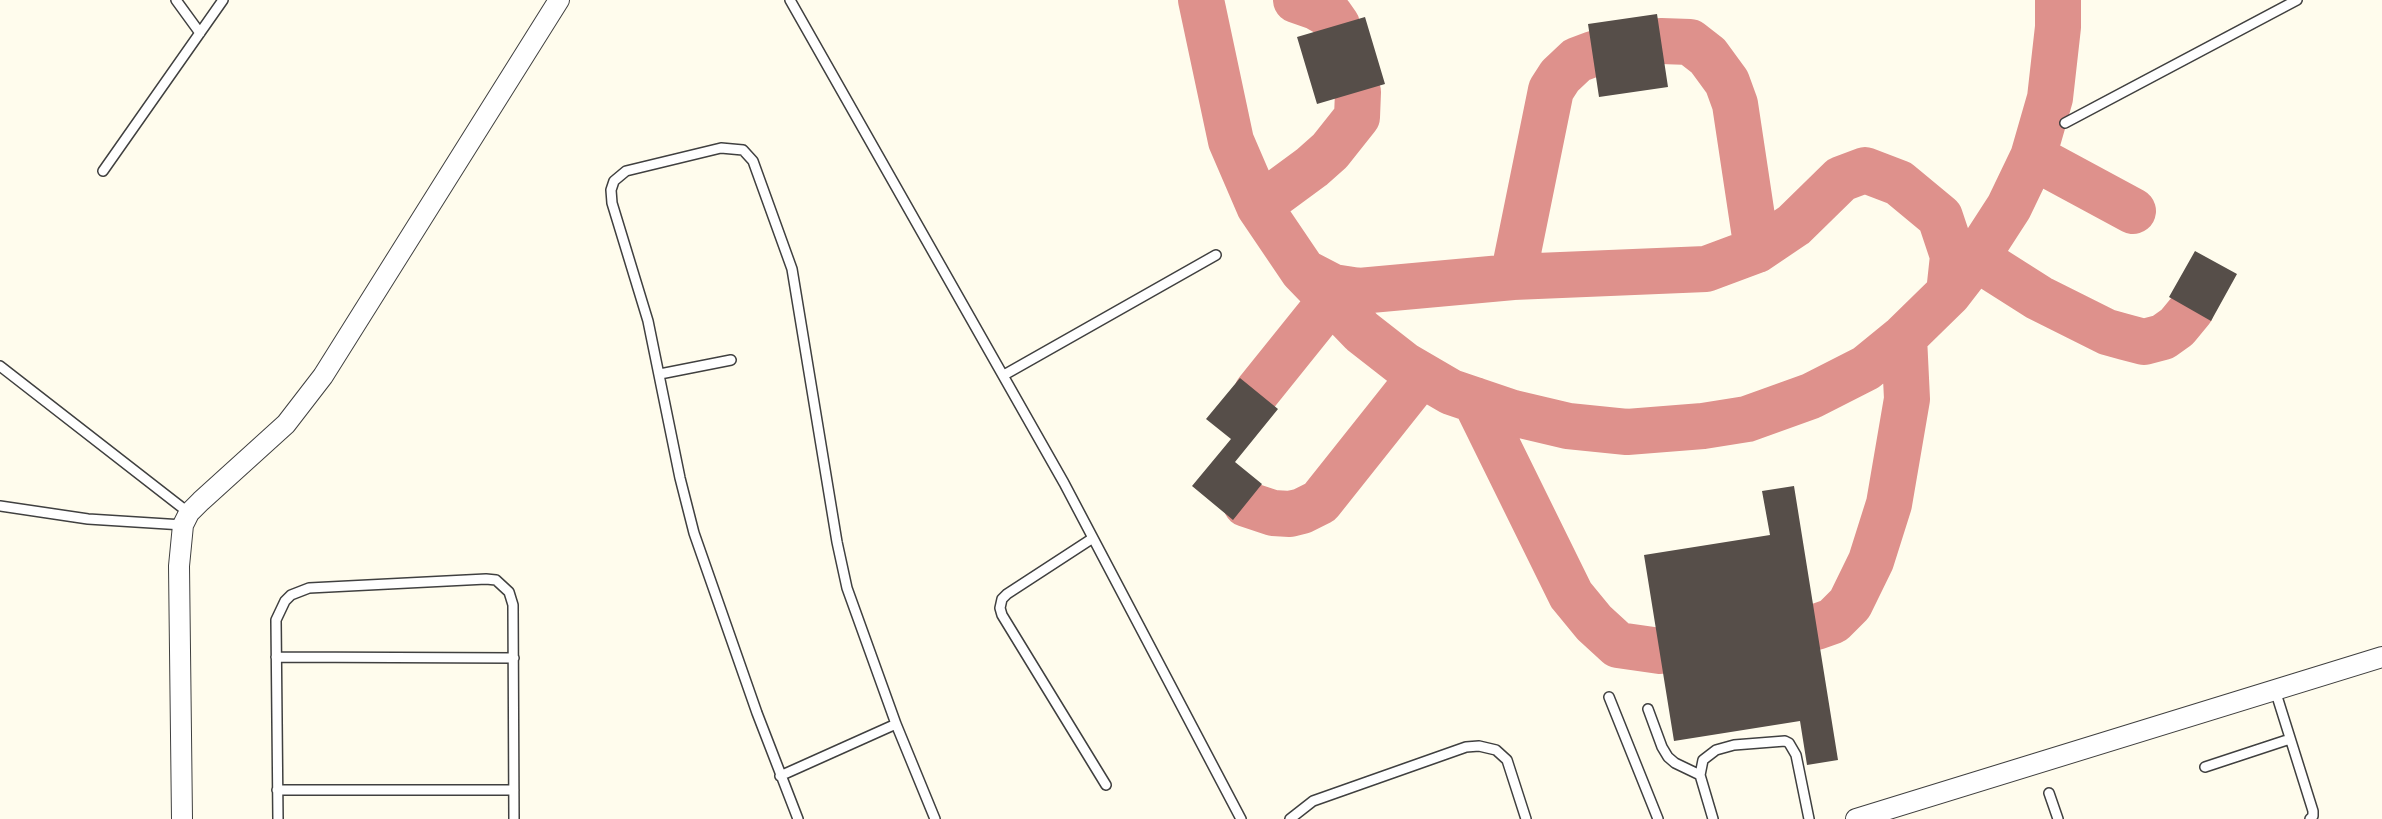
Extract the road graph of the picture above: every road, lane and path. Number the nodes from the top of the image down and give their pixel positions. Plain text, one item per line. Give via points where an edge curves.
1 (176, 0) edge
2 (223, 0) edge
3 (560, 0) edge
4 (790, 0) edge
5 (2297, 0) edge
6 (200, 33) junction
7 (2065, 123) dead end
8 (102, 171) dead end
9 (1216, 255) dead end
10 (731, 360) dead end
11 (0, 366) edge
12 (660, 374) junction
13 (1004, 375) junction
14 (0, 506) edge
15 (186, 519) junction
16 (1093, 538) junction
17 (276, 657) junction
18 (2382, 657) edge
19 (514, 658) junction
20 (2275, 690) junction
21 (1609, 697) dead end
22 (1648, 709) dead end
23 (896, 724) junction
24 (2290, 739) junction
25 (2205, 767) dead end
26 (1700, 775) junction
27 (780, 776) junction
28 (1106, 785) dead end
29 (277, 790) junction
30 (514, 790) junction
31 (2049, 793) dead end
32 (182, 819) edge
33 (278, 819) edge
34 (514, 819) edge
35 (798, 819) edge
36 (935, 819) edge
37 (1241, 819) edge
38 (1290, 819) edge
39 (1526, 819) edge
40 (1658, 819) edge
41 (1713, 819) edge
42 (1809, 819) edge
43 (1856, 819) edge
44 (2058, 819) edge
45 (2310, 819) edge

1 - 6 lane
2 - 6 lane
3 - 15 street via 323,376 286,424
4 - 13 lane
5 - 7 lane
6 - 8 lane
9 - 13 lane
10 - 12 lane
11 - 15 lane
12 - 23 lane via 612,203 614,181 626,171 721,148 742,150 753,161 792,269 847,588
12 - 27 lane via 694,533
13 - 16 lane
14 - 15 lane via 88,519
15 - 32 street via 179,566
16 - 28 lane via 1007,594 1000,608
16 - 37 lane
17 - 19 lane
17 - 19 lane via 276,620 280,609 291,595 309,588 486,579 496,580 509,592 513,605
17 - 29 lane
18 - 20 street
19 - 30 lane
20 - 24 lane
20 - 43 street
21 - 40 lane
22 - 26 lane via 1668,757
23 - 27 lane
23 - 36 lane
24 - 25 lane
24 - 45 lane via 2313,811
26 - 41 lane
26 - 42 lane via 1703,760 1716,750 1785,741 1796,755
27 - 35 lane
29 - 30 lane
29 - 33 lane
30 - 34 lane
31 - 44 lane
38 - 39 lane via 1313,801 1466,747 1479,746 1496,750 1507,760

